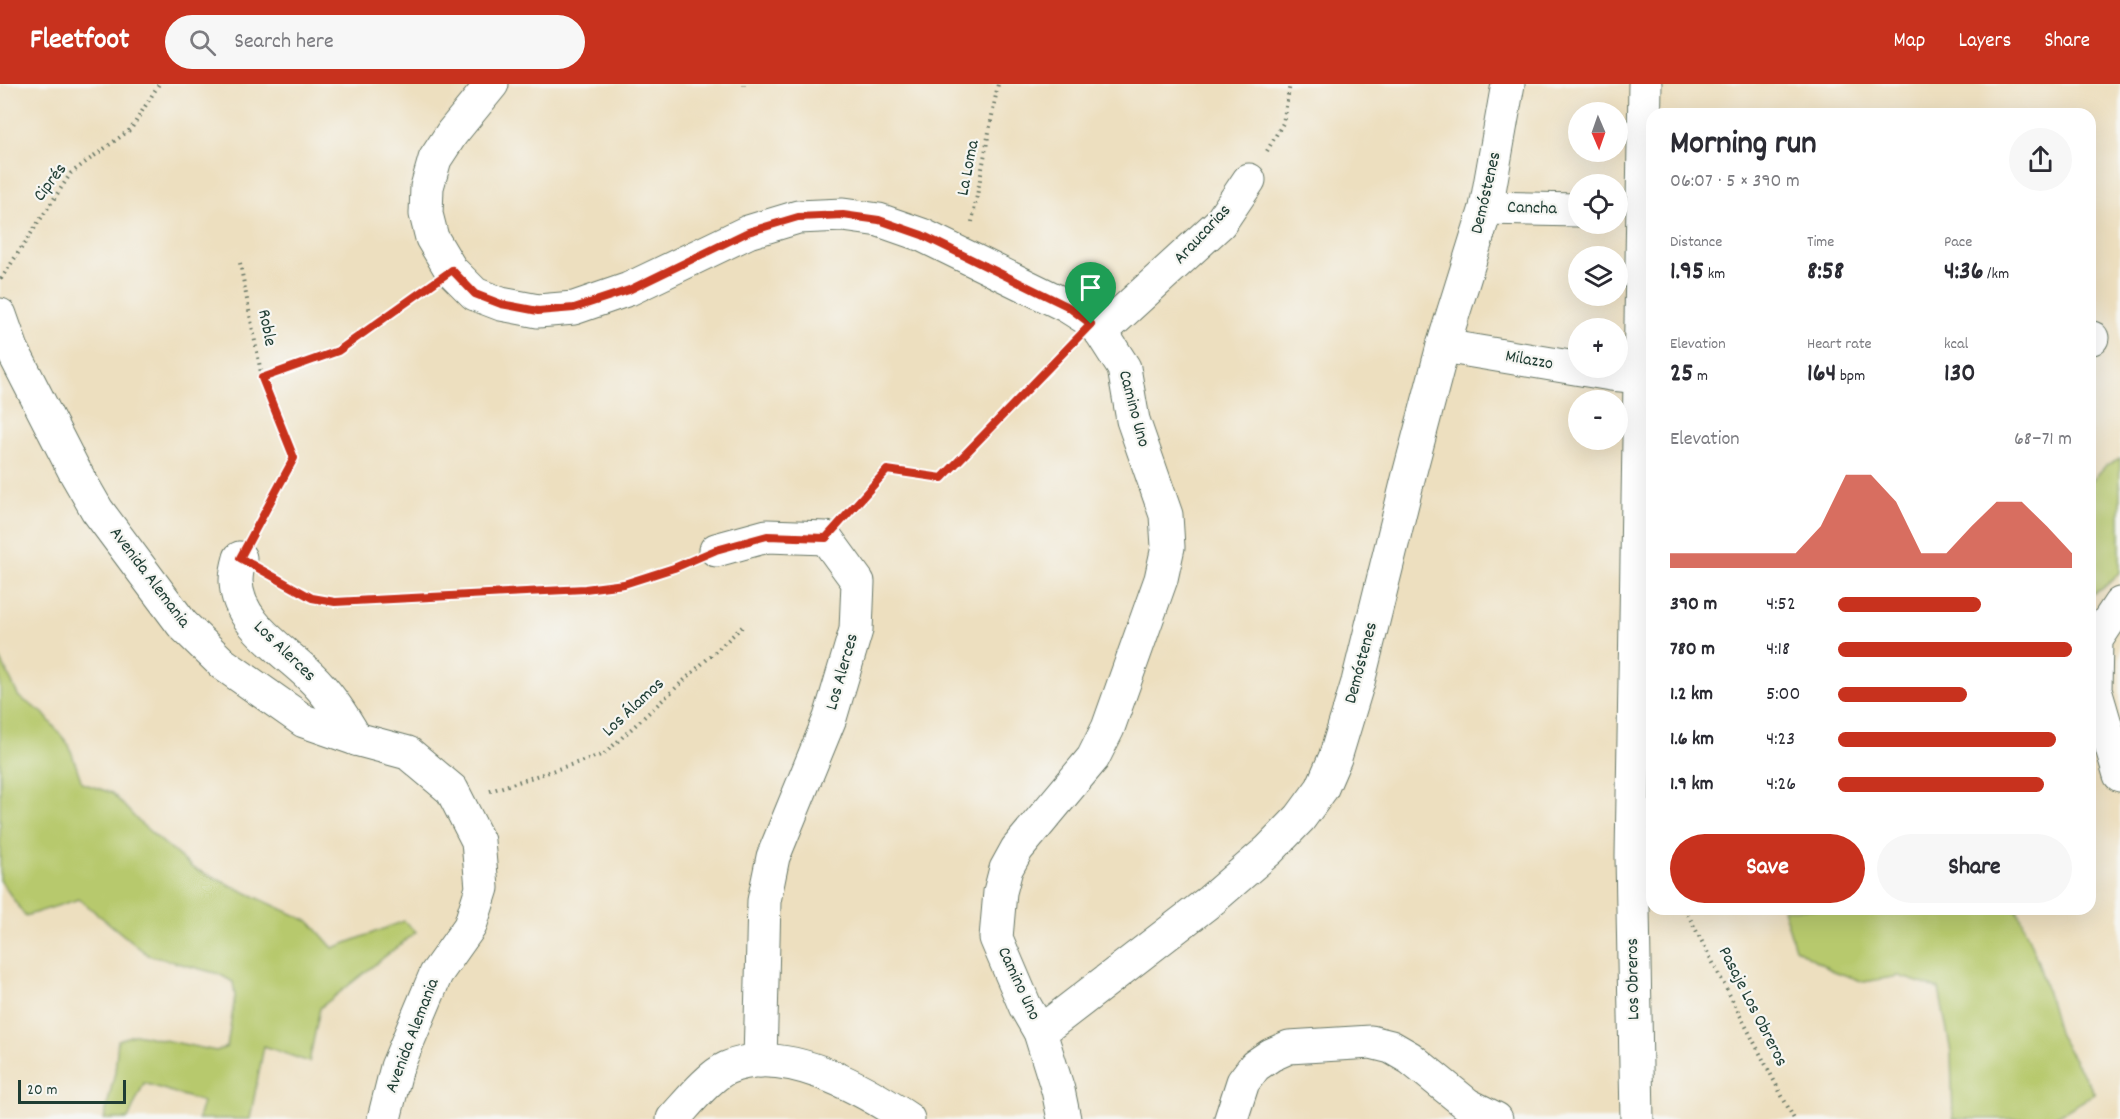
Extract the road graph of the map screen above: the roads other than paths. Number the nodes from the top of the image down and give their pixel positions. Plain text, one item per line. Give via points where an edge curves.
1 (492, 84) edge
2 (1508, 84) edge
3 (1645, 84) edge
4 (1249, 180) road end
5 (1637, 205) edge
6 (1486, 208) junction
7 (1568, 210) edge
8 (0, 315) edge
9 (1096, 328) junction
10 (1443, 346) junction
11 (1646, 378) edge
12 (716, 550) road end
13 (240, 558) road end
14 (2120, 604) edge
15 (2096, 640) edge
16 (2096, 693) edge
17 (356, 739) junction
18 (2120, 775) edge
19 (1040, 1032) junction
20 (760, 1060) junction
21 (384, 1119) edge
22 (673, 1119) edge
23 (908, 1119) edge
24 (1064, 1119) edge
25 (1231, 1119) edge
26 (1496, 1119) edge
27 (1637, 1119) edge

1 - 9 street, Camino Uno via 435,159 427,187 426,214 432,238 452,270 475,294 538,311 574,308 629,290 748,232 798,217 843,215 879,220 922,235 1067,306
2 - 6 street, Demóstenes
3 - 5 street, Los Obreros
4 - 9 street, Araucarias via 1220,223
5 - 11 street, Los Obreros
6 - 7 street, Cancha
6 - 10 street, Demóstenes
8 - 17 street, Avenida Alemania via 12,349 97,510 182,624 223,664 304,721
9 - 19 street, Camino Uno via 1124,368 1133,420 1166,515 1168,547 1161,579 1108,728 1093,758 1017,849 1006,869 996,938
10 - 11 street, Milazzo
10 - 19 street, Demóstenes via 1358,682 1322,788 1269,850 1210,901
11 - 27 street, Los Obreros via 1632,856
12 - 20 street, Los Alerces via 767,536 826,538 858,582 856,630 830,718 773,856 764,901
13 - 17 street, Los Alerces via 236,581 241,602 255,627 312,677
14 - 15 street
16 - 18 street
17 - 21 street, Avenida Alemania via 408,753 452,790 478,841 482,888 470,926 436,974 397,1067
19 - 24 street
20 - 22 street via 727,1068
20 - 23 street via 799,1066 847,1083
25 - 26 street via 1243,1082 1270,1055 1289,1047 1371,1042 1410,1058 1468,1105

